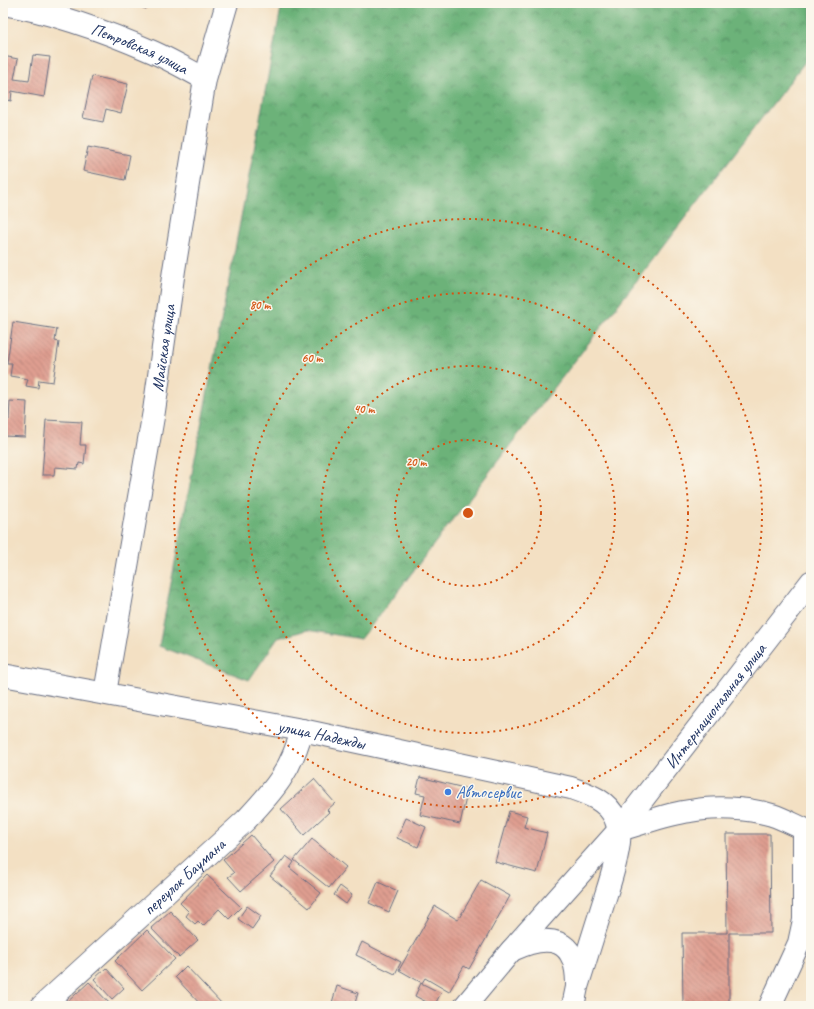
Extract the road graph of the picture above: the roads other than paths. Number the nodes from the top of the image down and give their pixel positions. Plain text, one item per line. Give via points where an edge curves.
1 (227, 3) edge
2 (3, 4) edge
3 (205, 79) junction
4 (811, 582) edge
5 (3, 675) edge
6 (105, 693) junction
7 (302, 730) junction
8 (619, 830) junction
9 (808, 831) edge
10 (510, 952) junction
11 (575, 996) edge
12 (42, 1006) edge
13 (465, 1006) edge
14 (770, 1006) edge

1 - 3 street, Майская улица
2 - 3 street, Петровская улица via 74,21 155,52
3 - 6 street, Майская улица via 154,411
4 - 8 street, Интернациональная улица
5 - 6 street, улица Надежды
6 - 7 street, улица Надежды
7 - 8 street, улица Надежды via 587,793 609,808
7 - 12 street, переулок Баумана via 293,759 264,801
8 - 9 street via 690,810 708,809 759,812
8 - 10 street, Интернациональная улица
8 - 11 street via 620,840 613,871
9 - 14 street via 802,932
10 - 11 street via 534,942 552,941 561,944 570,951 577,969
10 - 13 street, Интернациональная улица

